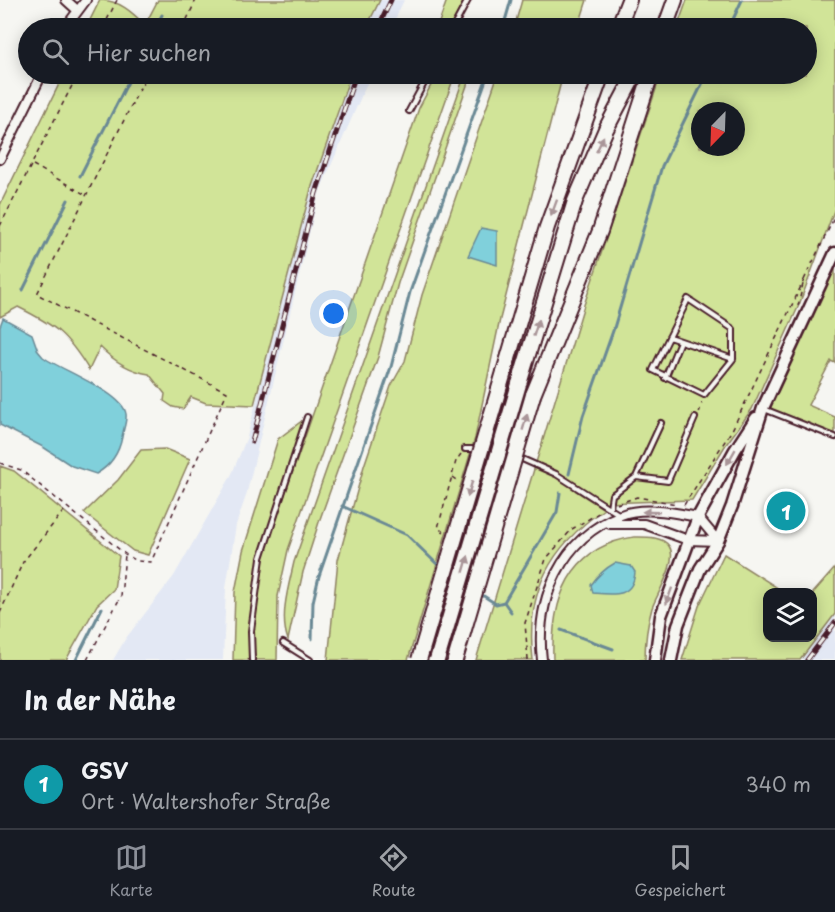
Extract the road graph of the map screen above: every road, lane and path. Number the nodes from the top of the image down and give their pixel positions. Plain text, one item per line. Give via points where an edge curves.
1 (66, 0) edge
2 (86, 0) edge
3 (117, 0) edge
4 (196, 0) edge
5 (468, 0) edge
6 (629, 0) edge
7 (77, 10) junction
8 (72, 18) edge
9 (108, 18) edge
10 (188, 18) edge
11 (458, 18) edge
12 (622, 18) edge
13 (37, 84) edge
14 (73, 84) edge
15 (142, 84) edge
16 (424, 84) edge
17 (598, 84) edge
18 (630, 84) edge
19 (648, 84) edge
20 (409, 111) dead end
21 (0, 159) edge
22 (31, 165) junction
23 (87, 196) junction
24 (835, 216) edge
25 (0, 226) edge
26 (835, 253) edge
27 (804, 280) junction
28 (799, 305) dead end
29 (669, 337) junction
30 (680, 341) junction
31 (733, 359) junction
32 (665, 378) junction
33 (704, 395) junction
34 (763, 408) junction
35 (307, 417) dead end
36 (695, 418) joint
37 (661, 423) dead end
38 (732, 430) dead end
39 (835, 437) edge
40 (487, 448) dead end
41 (498, 448) dead end
42 (465, 449) dead end
43 (0, 462) edge
44 (636, 477) junction
45 (610, 507) junction
46 (67, 508) junction
47 (621, 515) junction
48 (698, 517) junction
49 (606, 524) junction
50 (688, 540) junction
51 (718, 541) junction
52 (125, 554) junction
53 (534, 590) dead end
54 (465, 601) dead end
55 (0, 613) edge
56 (283, 643) dead end
57 (87, 660) edge
58 (252, 660) edge
59 (309, 660) edge
60 (419, 660) edge
61 (437, 660) edge
62 (444, 660) edge
63 (455, 660) edge
64 (528, 660) edge
65 (542, 660) edge
66 (654, 660) edge
67 (672, 660) edge

1 - 7 street
2 - 7 street
3 - 9 path
4 - 10 path
5 - 11 lane
6 - 12 highway
7 - 8 street
13 - 21 street
14 - 22 path
15 - 23 path
16 - 20 lane
17 -> 60 highway, bridge via 547,227
61 -> 18 highway, bridge via 575,201
63 -> 19 highway, bridge via 533,395 600,231
22 - 23 path
22 - 25 path
23 - 52 path via 37,294 227,392 152,562 138,561
24 - 27 path
26 - 34 main road
27 - 28 path
27 - 38 path
29 - 30 lane
29 - 31 lane via 688,299 734,329
29 - 32 lane via 653,370
30 - 31 lane
30 - 32 lane
31 - 33 lane
32 - 33 lane
33 - 36 path
34 - 39 lane
34 -> 48 main road
34 - 51 main road
35 - 58 lane via 261,558 251,631
36 - 44 lane via 668,481
37 - 44 lane
40 - 42 lane
41 - 45 lane via 556,474
43 - 46 path via 21,470
44 - 45 lane via 612,495
45 - 47 lane
46 - 52 path
46 - 55 path via 23,562
48 -> 47 street via 645,511
47 - 49 street
48 - 50 main road
48 - 51 street
49 - 50 street via 644,524
49 - 65 street via 579,539 560,564 545,603 540,638
50 - 51 street
50 -> 66 main road via 661,616
51 - 67 main road via 700,569 684,608
52 - 57 path via 121,596
53 - 64 path via 525,623
54 - 62 lane
56 - 59 lane

